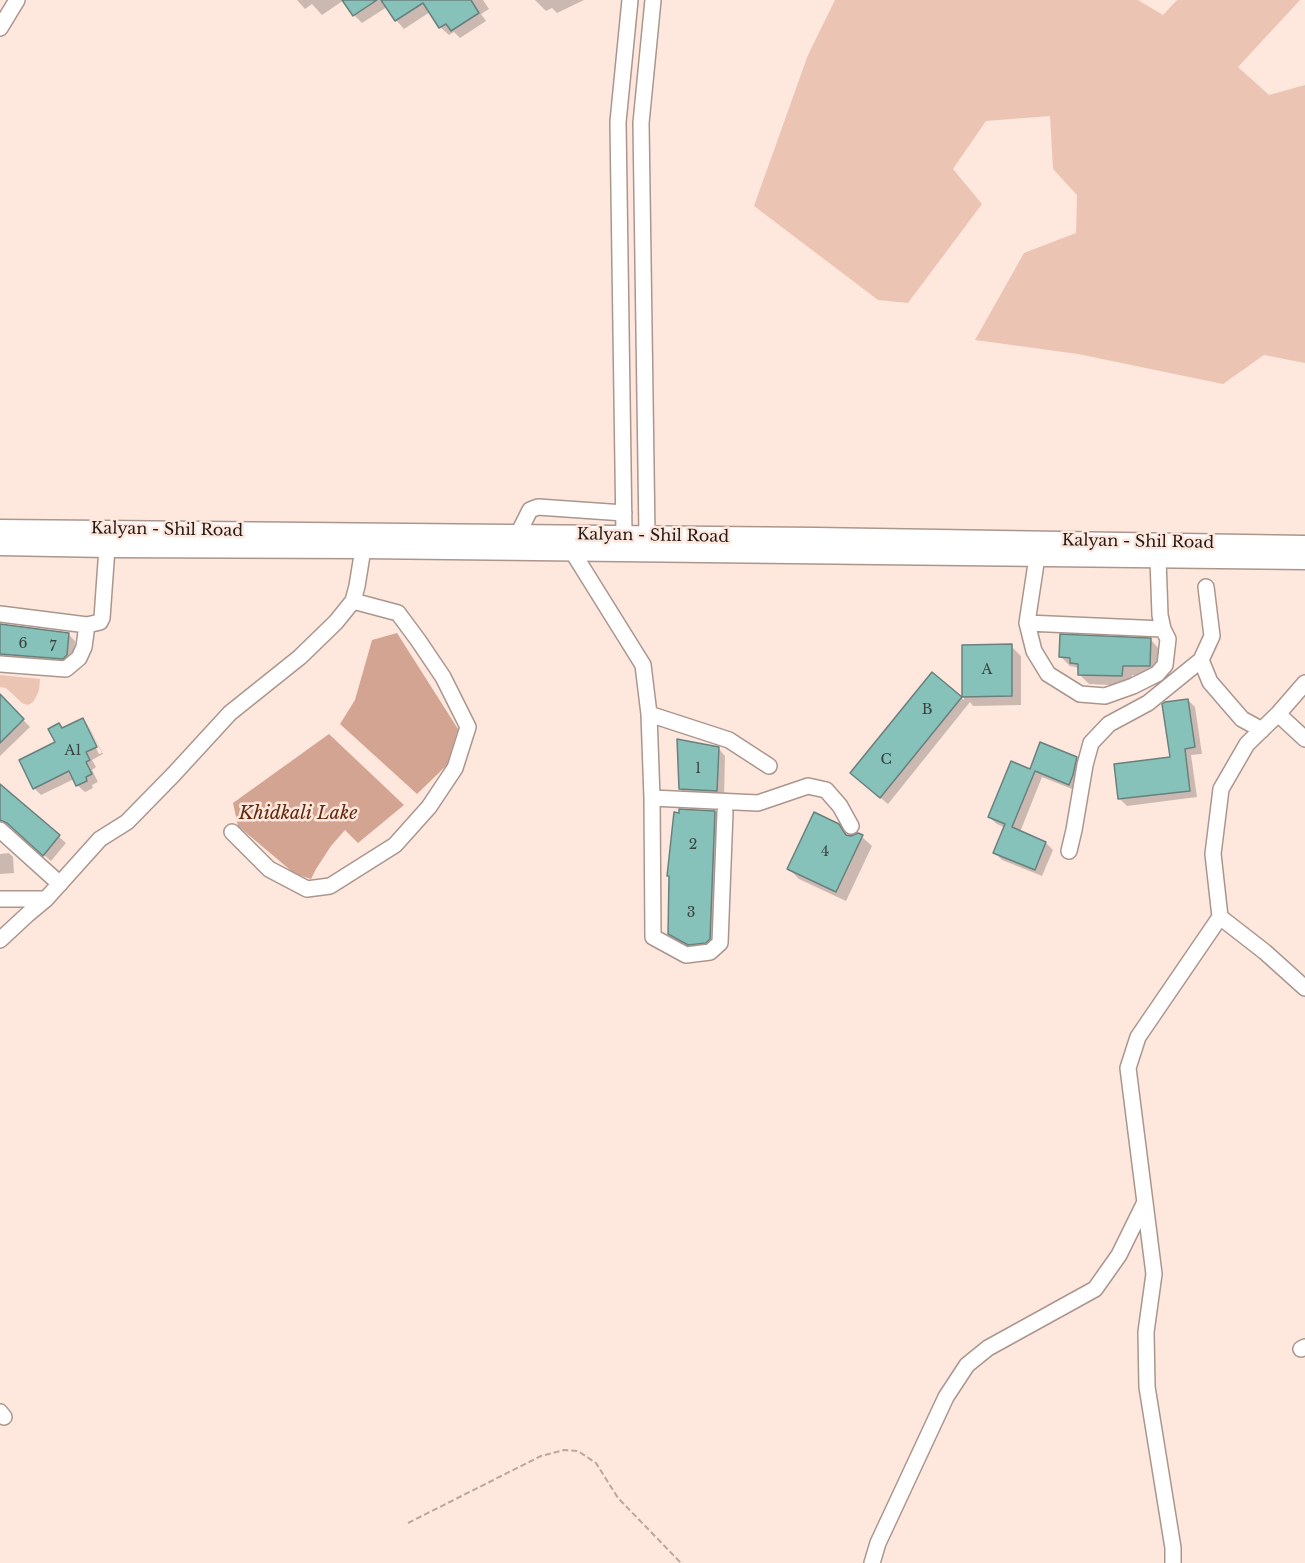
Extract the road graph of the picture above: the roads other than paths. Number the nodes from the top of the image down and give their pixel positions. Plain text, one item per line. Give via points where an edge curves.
1 (17, 0) edge
2 (630, 0) edge
3 (653, 0) edge
4 (0, 28) edge
5 (618, 122) junction
6 (641, 123) junction
7 (624, 513) junction
8 (0, 529) edge
9 (518, 534) junction
10 (624, 535) junction
11 (647, 536) junction
12 (363, 540) junction
13 (1305, 545) edge
14 (0, 546) edge
15 (107, 548) junction
16 (572, 551) junction
17 (1037, 557) junction
18 (1158, 559) junction
19 (1305, 560) edge
20 (1206, 587) dead end
21 (353, 601) junction
22 (0, 614) edge
23 (1027, 623) junction
24 (87, 625) junction
25 (1163, 629) junction
26 (1201, 660) junction
27 (0, 664) edge
28 (1305, 683) edge
29 (649, 714) junction
30 (1278, 714) junction
31 (1262, 730) junction
32 (1305, 739) edge
33 (770, 766) dead end
34 (652, 798) junction
35 (725, 812) dead end
36 (850, 826) dead end
37 (0, 830) edge
38 (232, 832) dead end
39 (1068, 851) dead end
40 (60, 884) junction
41 (0, 898) edge
42 (46, 899) junction
43 (1220, 917) junction
44 (0, 940) edge
45 (1305, 988) edge
46 (1145, 1202) junction
47 (872, 1563) edge
48 (1173, 1563) edge

1 - 4 street
2 - 5 street
3 - 6 street
5 - 6 street
5 - 7 street
6 - 11 street
7 - 9 street via 538,507 531,510
7 - 10 street
8 - 12 main road, Kalyan - Shil Road
9 - 10 main road, Kalyan - Shil Road
9 - 12 main road, Kalyan - Shil Road
10 - 11 main road, Kalyan - Shil Road
11 - 13 main road, Kalyan - Shil Road
12 - 15 main road, Kalyan - Shil Road
12 - 16 main road, Kalyan - Shil Road
12 - 21 street
14 - 15 main road, Kalyan - Shil Road
15 - 24 street via 102,618
16 - 17 main road, Kalyan - Shil Road
16 - 29 street via 643,664
17 - 18 main road, Kalyan - Shil Road
17 - 23 street
18 - 19 main road, Kalyan - Shil Road
18 - 25 street
20 - 26 street via 1212,636
21 - 38 street via 398,613 443,677 468,727 455,768 429,807 395,845 330,886 307,889 269,869
21 - 40 street via 300,657 230,713 127,822 100,839
22 - 24 street
23 - 25 street
23 - 25 street via 1034,651 1048,674 1080,694 1105,696 1157,674 1166,665 1168,639
24 - 27 street via 84,648 66,669
26 - 31 street via 1210,682 1242,719
26 - 39 street via 1148,703 1109,724 1091,743
28 - 30 street
29 - 33 street via 729,740
29 - 34 street
30 - 31 street
30 - 32 street
31 - 43 street via 1247,744 1221,789 1213,854
34 - 35 street via 653,938 686,955 711,952 720,943
34 - 36 street via 758,803 808,786 826,790
37 - 40 street
40 - 42 street
41 - 42 street
42 - 44 street
43 - 45 street
43 - 46 street via 1138,1036 1128,1068
46 - 47 street via 1119,1254 1095,1289 988,1348 967,1365 946,1397
46 - 48 street via 1154,1274 1146,1332 1147,1388

